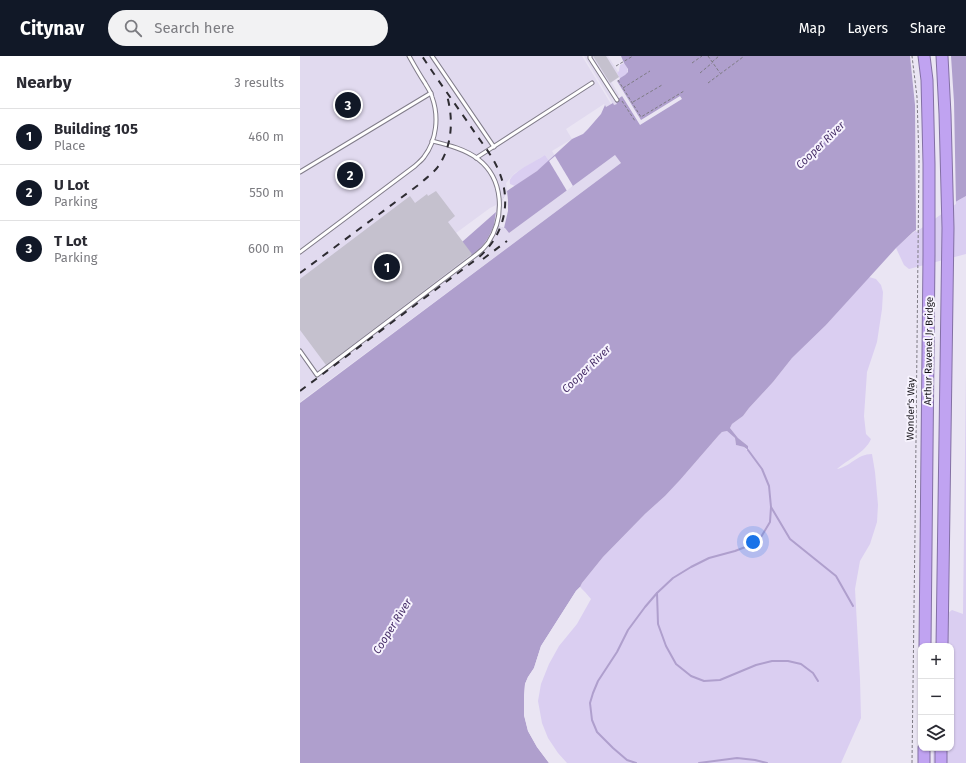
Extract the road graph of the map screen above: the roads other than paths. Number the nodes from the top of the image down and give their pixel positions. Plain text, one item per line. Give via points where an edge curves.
1 (408, 56) edge
2 (432, 56) edge
3 (590, 56) edge
4 (924, 56) edge
5 (942, 56) edge
6 (592, 82) dead end
7 (430, 93) junction
8 (618, 98) road end
9 (432, 141) junction
10 (494, 147) junction
11 (476, 158) junction
12 (300, 172) edge
13 (300, 252) edge
14 (300, 351) edge
15 (925, 643) edge
16 (942, 643) edge
17 (924, 751) edge
18 (941, 751) edge
19 (924, 763) edge
20 (940, 763) edge

1 - 7 lane
2 - 10 lane
3 - 8 lane
4 - 15 highway, Arthur Ravenel Jr Bridge via 929,156
5 - 16 highway, Arthur Ravenel Jr Bridge via 948,228
6 - 10 lane
7 - 9 lane via 436,116
7 - 12 lane
9 - 11 lane via 457,148
9 - 13 lane via 424,157 415,166
10 - 11 lane
11 - 14 lane via 492,175 499,195 500,209 497,222 487,244 318,375
17 - 19 highway
18 - 20 highway

